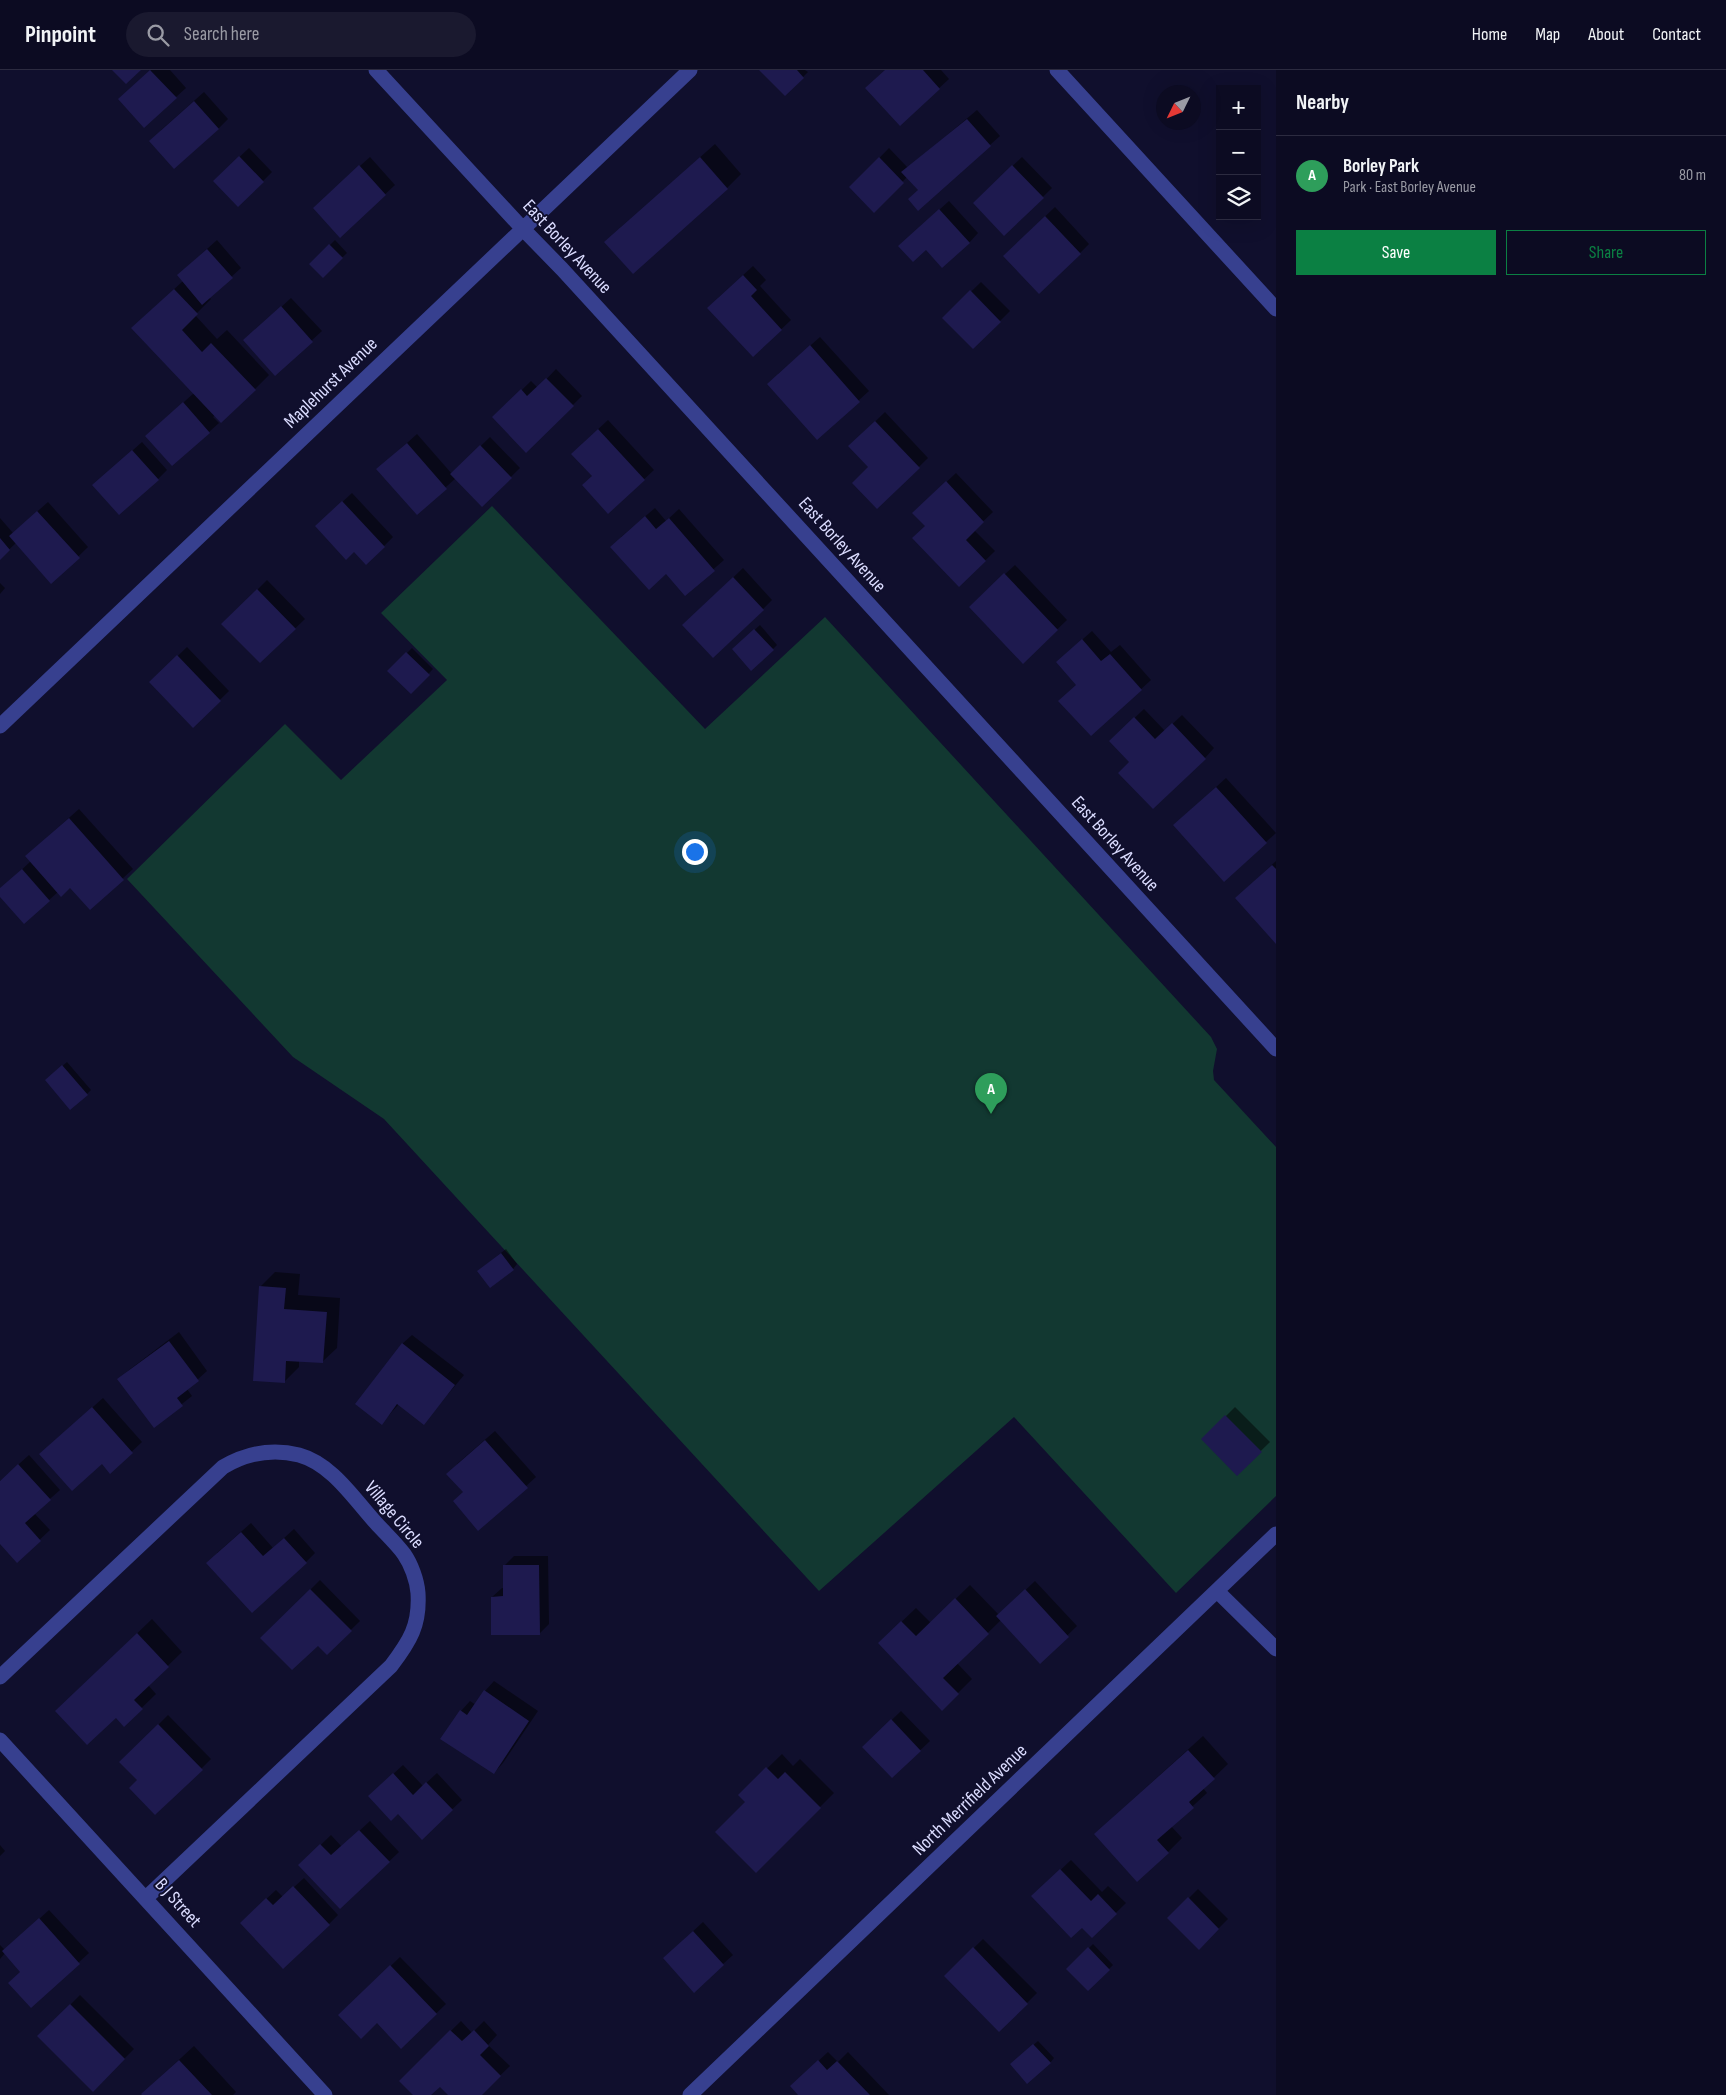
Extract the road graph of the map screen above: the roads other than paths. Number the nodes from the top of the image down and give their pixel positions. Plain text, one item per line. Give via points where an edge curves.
1 (376, 70) edge
2 (690, 70) edge
3 (1057, 70) edge
4 (522, 229) junction
5 (1276, 309) edge
6 (0, 726) edge
7 (1276, 1049) edge
8 (1276, 1534) edge
9 (1217, 1591) junction
10 (1276, 1649) edge
11 (0, 1677) edge
12 (0, 1740) edge
13 (146, 1898) junction
14 (325, 2095) edge
15 (690, 2095) edge

1 - 4 street, East Borley Avenue
2 - 4 street, Maplehurst Avenue
3 - 5 street
4 - 6 street, Maplehurst Avenue
4 - 7 street, East Borley Avenue
8 - 9 street, North Merrifield Avenue
9 - 10 street
9 - 15 street, North Merrifield Avenue
11 - 13 street, Village Circle via 223,1467 240,1457 270,1451 300,1456 318,1464 337,1480 404,1554 418,1592 416,1622 409,1642 391,1666
12 - 13 street, B J Street
13 - 14 street, B J Street

